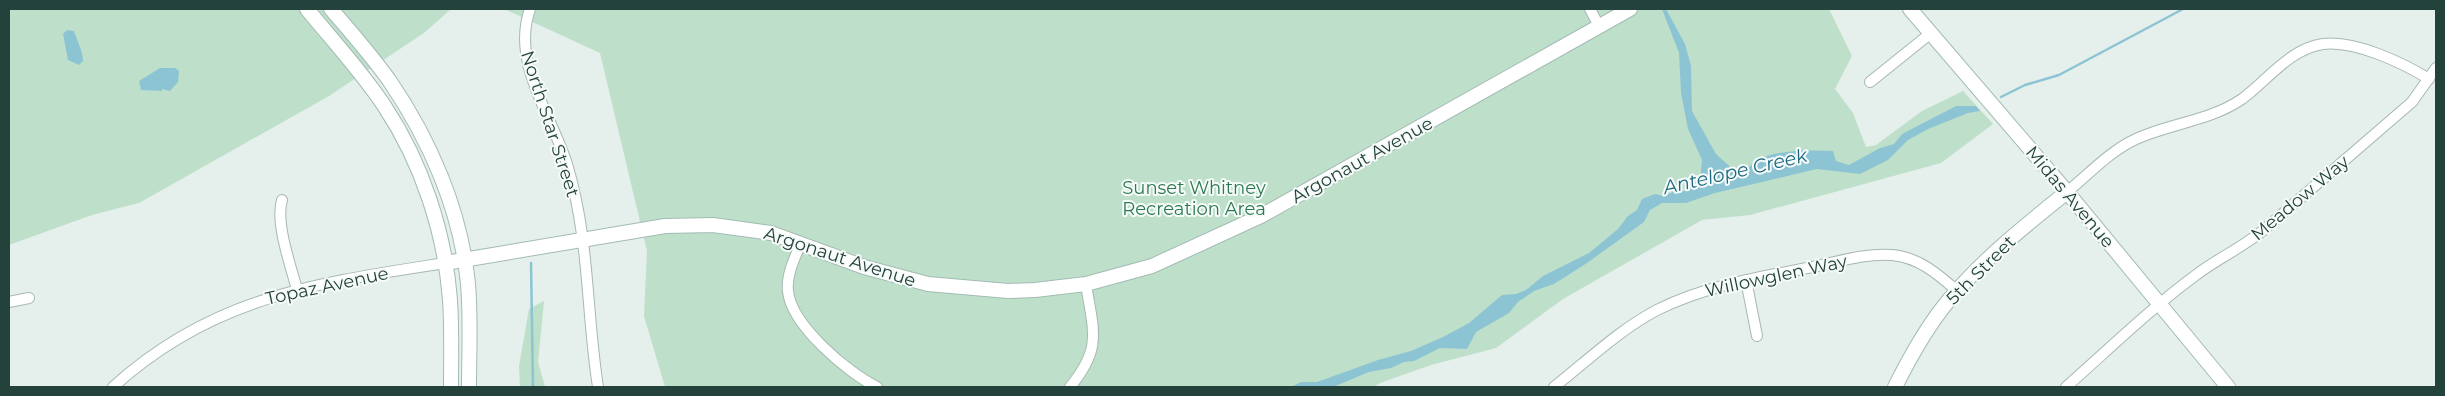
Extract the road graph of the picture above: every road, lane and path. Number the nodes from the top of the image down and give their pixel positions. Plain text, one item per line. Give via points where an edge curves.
1 (307, 9) edge
2 (331, 9) edge
3 (530, 9) edge
4 (1590, 9) edge
5 (1630, 9) edge
6 (1910, 9) edge
7 (1599, 26) junction
8 (1931, 33) junction
9 (2436, 68) edge
10 (2429, 79) junction
11 (1870, 82) dead end
12 (2067, 192) junction
13 (282, 200) dead end
14 (584, 240) junction
15 (802, 243) junction
16 (464, 260) junction
17 (446, 263) junction
18 (1746, 280) junction
19 (1086, 284) junction
20 (297, 290) junction
21 (1957, 291) junction
22 (29, 298) dead end
23 (9, 302) edge
24 (2160, 304) junction
25 (1757, 336) dead end
26 (113, 387) edge
27 (451, 387) edge
28 (469, 387) edge
29 (598, 387) edge
30 (877, 387) edge
31 (1070, 387) edge
32 (1554, 387) edge
33 (1895, 387) edge
34 (2066, 387) edge
35 (2228, 387) edge

1 - 17 street via 373,90 397,128 427,193
2 - 16 street via 388,79 425,141 445,188
3 - 14 street, North Star Street via 524,33 527,60 567,164
4 - 7 street
5 - 7 street, Argonaut Avenue
6 - 8 street, Midas Avenue
7 - 19 street, Argonaut Avenue via 1261,216 1152,266
8 - 11 street
8 - 12 street, Midas Avenue
9 - 10 street, Meadow Way
10 - 12 street via 2398,62 2358,49 2324,44 2307,48 2244,98 2229,107 2132,141
10 - 24 street, Meadow Way via 2412,102 2255,238 2210,264
12 - 21 street, 5th Street via 1979,267
12 - 24 street, Midas Avenue
13 - 20 street via 281,224
14 - 15 street, Argonaut Avenue via 693,224 753,230
14 - 16 street, Argonaut Avenue
14 - 29 street, North Star Street
15 - 19 street, Argonaut Avenue via 899,278 955,288 1035,290
15 - 30 street via 788,286 792,307 832,354
16 - 17 street, Argonaut Avenue
16 - 28 street via 469,302
17 - 20 street, Topaz Avenue
17 - 27 street
18 - 21 street, Willowglen Way via 1863,257 1893,255 1920,263
18 - 25 street
18 - 32 street, Willowglen Way via 1699,292 1656,311 1615,338
19 - 31 street via 1094,323 1093,347 1084,368
20 - 26 street, Topaz Avenue via 257,301 201,326 156,353
21 - 33 street, 5th Street via 1917,345
22 - 23 street
24 - 34 street, Meadow Way
24 - 35 street, Midas Avenue

